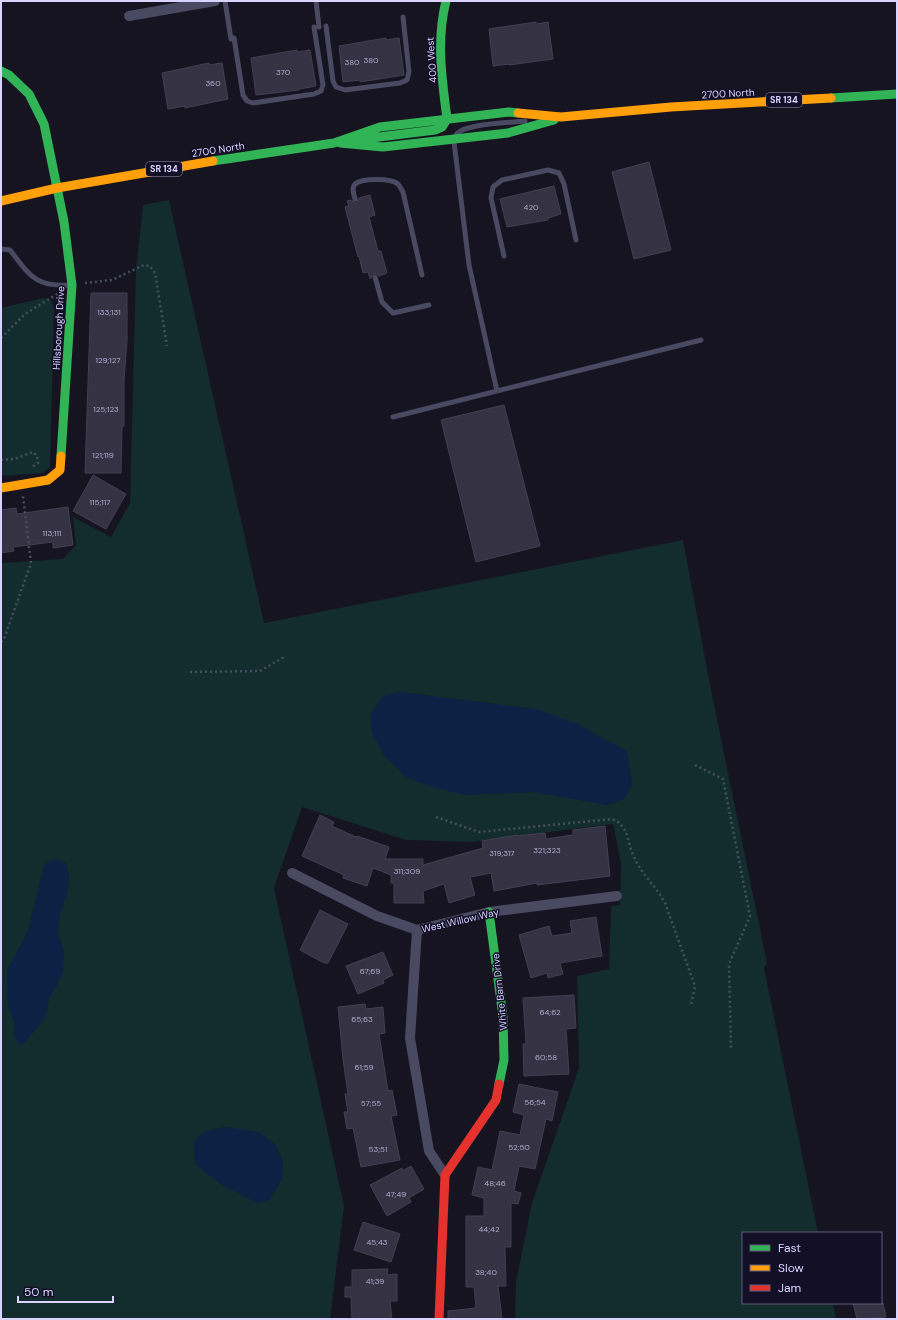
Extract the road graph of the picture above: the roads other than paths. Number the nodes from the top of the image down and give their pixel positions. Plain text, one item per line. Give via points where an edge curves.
1 (215, 1) edge
2 (226, 1) edge
3 (316, 1) edge
4 (446, 1) edge
5 (129, 16) dead end
6 (403, 17) dead end
7 (326, 26) dead end
8 (1, 71) edge
9 (897, 94) edge
10 (561, 117) junction
11 (447, 119) junction
12 (454, 139) junction
13 (334, 143) junction
14 (57, 188) junction
15 (356, 199) dead end
16 (1, 201) edge
17 (576, 240) dead end
18 (1, 249) edge
19 (504, 256) dead end
20 (422, 275) dead end
21 (375, 277) dead end
22 (72, 286) junction
23 (429, 305) dead end
24 (701, 340) dead end
25 (497, 391) junction
26 (393, 417) dead end
27 (1, 488) edge
28 (292, 872) dead end
29 (617, 896) dead end
30 (489, 912) junction
31 (417, 930) junction
32 (445, 1175) junction
33 (439, 1319) edge

1 - 5 street
2 - 3 lane via 243,95 247,101 253,103 321,91 323,85
4 - 11 main road, 400 West via 441,17 439,41
6 - 7 lane via 409,72 407,80 345,90 336,87 333,81
8 - 14 main road, Hillsborough Drive via 29,94 44,124
9 - 10 main road, 2700 North / SR 134 via 671,107
10 - 11 main road, 2700 North / SR 134 via 509,112
10 - 12 main road, 2700 North / SR 134 via 508,133
11 - 13 main road, 2700 North / SR 134 via 380,127
12 - 13 main road, 2700 North / SR 134 via 384,147
12 - 25 lane via 469,265
13 - 14 main road, 2700 North / SR 134
14 - 16 main road, SR 134
14 - 22 main road, Hillsborough Drive
15 - 20 lane via 353,189 355,184 360,182 388,179 398,184 403,192
17 - 19 lane via 564,184 559,173 548,170 510,178 502,180 493,188 491,198
18 - 22 lane via 10,250 27,272 40,282 53,286
21 - 23 lane via 382,302 392,314
22 - 27 main road, Hillsborough Drive via 60,470 48,480
24 - 25 lane
25 - 26 lane
28 - 31 street, West Willow Way via 376,916
29 - 30 street, West Willow Way
30 - 31 street, West Willow Way
30 - 32 main road, White Barn Drive via 503,1017 504,1060 496,1100
31 - 32 street via 410,1038 429,1151
32 - 33 main road

